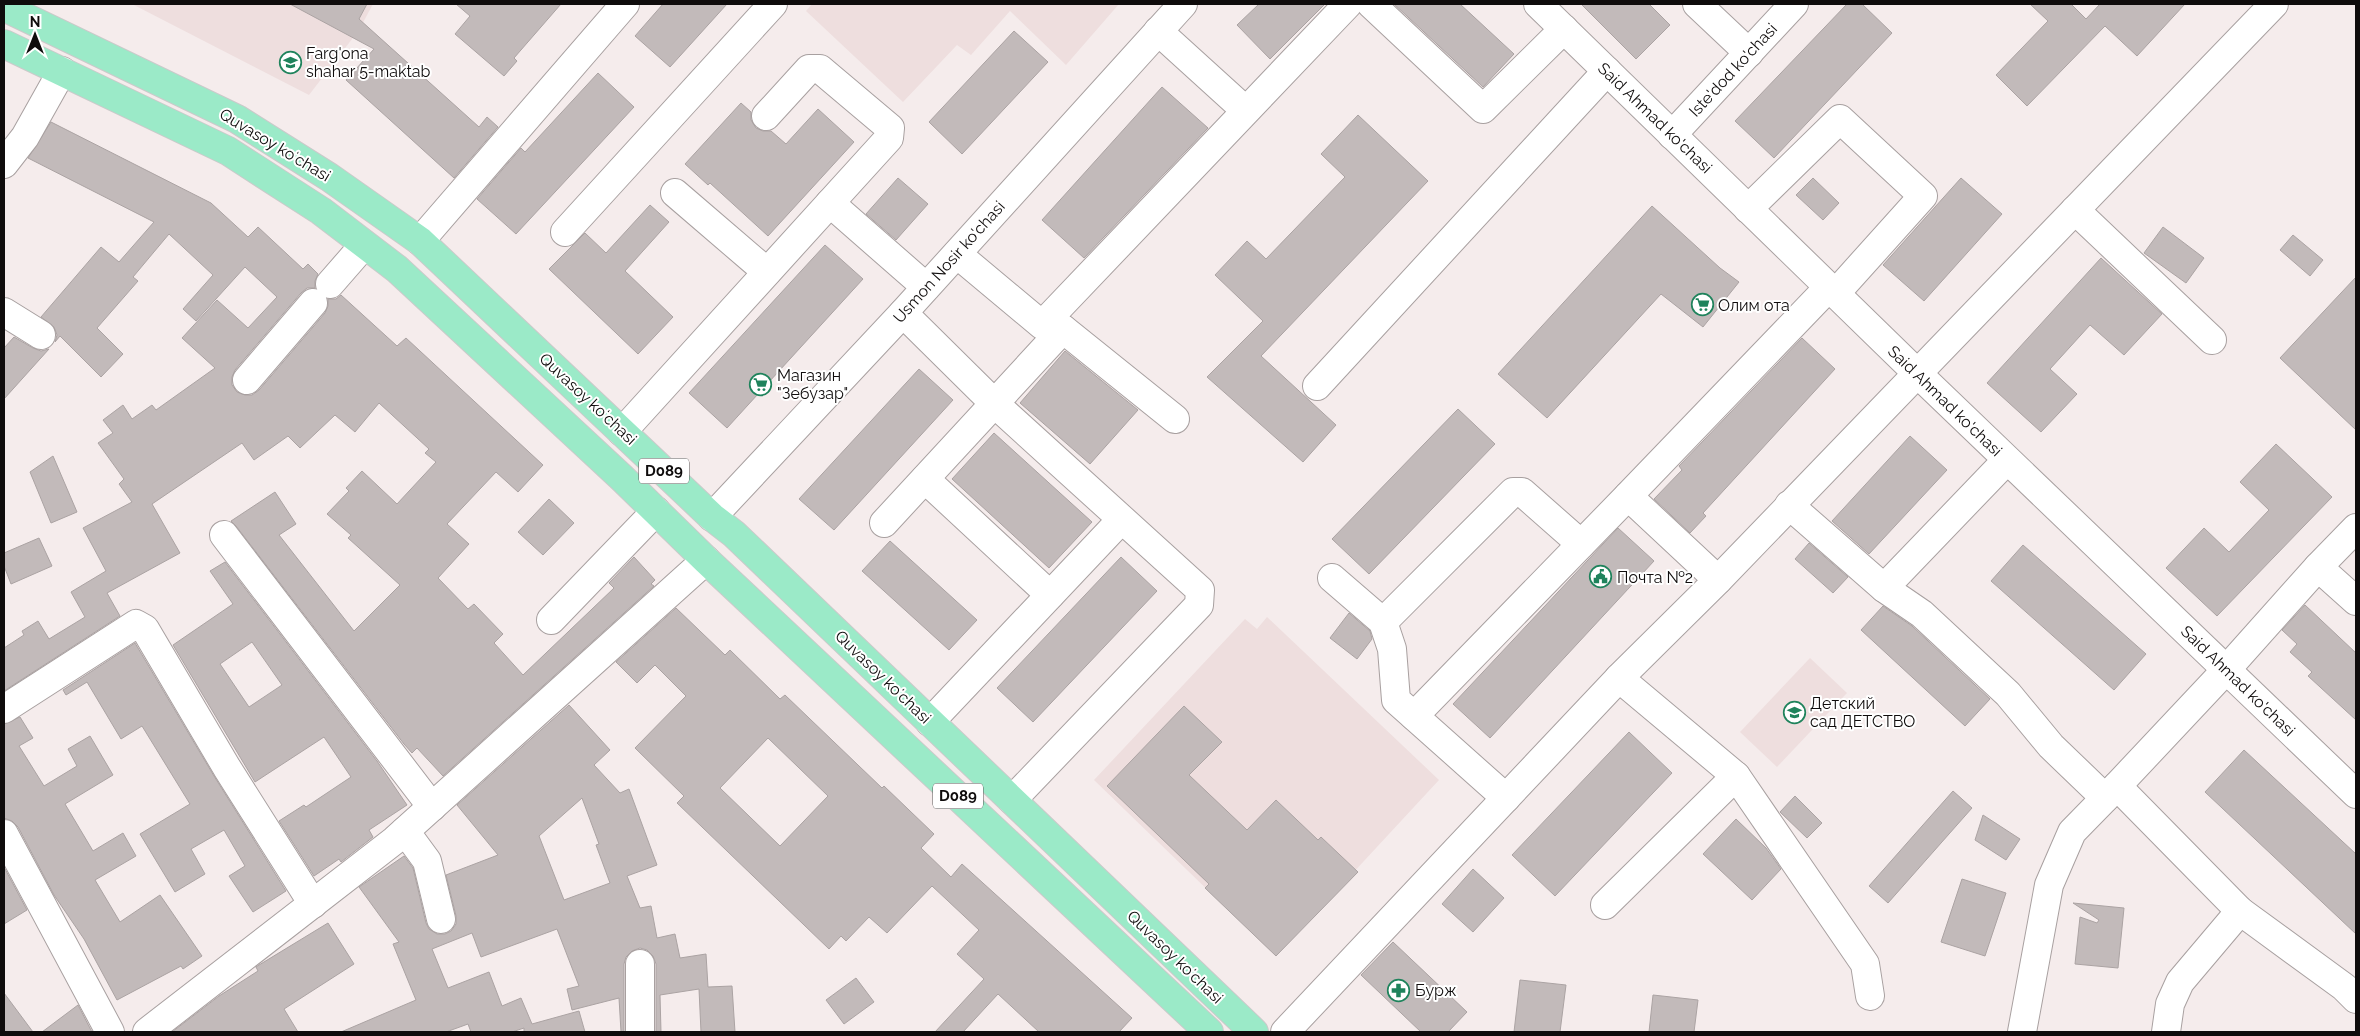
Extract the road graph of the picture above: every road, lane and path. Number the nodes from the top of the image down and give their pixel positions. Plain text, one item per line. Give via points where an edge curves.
1 (625, 4) edge
2 (773, 4) edge
3 (1183, 4) edge
4 (1348, 4) edge
5 (1371, 4) edge
6 (1538, 4) edge
7 (1697, 4) edge
8 (1794, 4) edge
9 (2274, 4) edge
10 (4, 7) edge
11 (1564, 29) junction
12 (1158, 31) junction
13 (4, 44) edge
14 (1749, 53) junction
15 (62, 71) junction
16 (1607, 71) junction
17 (1245, 110) junction
18 (766, 116) dead end
19 (1672, 135) junction
20 (4, 164) edge
21 (675, 192) dead end
22 (830, 202) junction
23 (1748, 209) junction
24 (2075, 210) junction
25 (565, 232) dead end
26 (420, 241) junction
27 (364, 244) junction
28 (957, 254) junction
29 (767, 272) junction
30 (926, 286) junction
31 (1832, 290) junction
32 (4, 312) edge
33 (903, 313) junction
34 (1052, 327) junction
35 (41, 335) dead end
36 (2212, 340) dead end
37 (1917, 373) junction
38 (247, 380) dead end
39 (1317, 386) dead end
40 (995, 404) junction
41 (1175, 419) dead end
42 (622, 432) junction
43 (2006, 460) junction
44 (926, 479) junction
45 (1628, 496) junction
46 (1789, 505) junction
47 (656, 511) junction
48 (712, 517) junction
49 (1121, 520) junction
50 (884, 523) dead end
51 (2356, 528) edge
52 (224, 535) dead end
53 (1581, 544) junction
54 (706, 560) junction
55 (2318, 567) junction
56 (1332, 578) dead end
57 (1718, 580) junction
58 (1884, 588) junction
59 (1050, 595) junction
60 (2356, 601) edge
61 (551, 620) dead end
62 (1383, 622) junction
63 (2226, 670) junction
64 (1619, 678) junction
65 (4, 709) edge
66 (1414, 716) junction
67 (930, 722) junction
68 (1736, 776) junction
69 (2111, 792) junction
70 (2356, 794) edge
71 (1506, 798) junction
72 (1012, 800) junction
73 (432, 807) junction
74 (405, 831) junction
75 (4, 834) edge
76 (313, 904) junction
77 (1605, 905) dead end
78 (2240, 911) junction
79 (441, 919) dead end
80 (640, 964) dead end
81 (1870, 996) dead end
82 (2356, 999) edge
83 (110, 1032) edge
84 (147, 1032) edge
85 (640, 1032) edge
86 (1209, 1032) edge
87 (1254, 1032) edge
88 (1285, 1032) edge
89 (2022, 1032) edge
90 (2166, 1032) edge

1 - 26 street
2 - 25 street
3 - 12 street, Usmon Nosir ko'chasi
4 - 17 street
5 - 11 street via 1483,109
6 - 11 street, Said Ahmad ko'chasi
7 - 14 street
8 - 14 street, Iste'dod ko'chasi
9 - 24 street
10 - 26 main road, Quvasoy koʻchasi / D089 via 237,119 329,176
11 - 16 street, Said Ahmad ko'chasi
12 - 17 street
12 - 28 street, Usmon Nosir ko'chasi
13 - 15 main road, Quvasoy koʻchasi / D089
14 - 19 street, Iste'dod ko'chasi
15 - 20 street via 25,137
15 - 27 main road, Quvasoy koʻchasi / D089 via 228,151
16 - 19 street, Said Ahmad ko'chasi
16 - 39 street
17 - 34 street
18 - 22 street via 809,69 820,69 890,128 889,138
19 - 23 street, Said Ahmad ko'chasi
21 - 29 street
22 - 29 street
22 - 30 street
23 - 31 street, Said Ahmad ko'chasi
23 - 31 street via 1840,119 1923,196
24 - 36 street
24 - 37 street
26 - 42 main road, Quvasoy koʻchasi / D089
27 - 38 street
27 - 47 main road, Quvasoy koʻchasi / D089 via 397,269
28 - 30 street, Usmon Nosir ko'chasi
28 - 34 street
29 - 42 street
30 - 33 street, Usmon Nosir ko'chasi
31 - 37 street, Said Ahmad ko'chasi
31 - 45 street
32 - 35 street
33 - 40 street
33 - 48 street, Usmon Nosir ko'chasi
34 - 40 street
34 - 41 street
37 - 43 street, Said Ahmad ko'chasi
37 - 46 street
40 - 44 street
40 - 49 street
42 - 48 main road, Quvasoy koʻchasi / D089
43 - 58 street
43 - 63 street, Said Ahmad ko'chasi
44 - 50 street
44 - 59 street
45 - 53 street
45 - 57 street
46 - 57 street
46 - 58 street
47 - 54 main road, Quvasoy koʻchasi / D089
47 - 61 street
48 - 67 main road, Quvasoy koʻchasi / D089 via 734,534
49 - 59 street
49 - 72 street via 1200,590 1200,605
51 - 55 street
52 - 73 street
53 - 62 street via 1522,492 1513,492
53 - 66 street
54 - 73 street
54 - 86 main road, Quvasoy koʻchasi / D089
55 - 60 street
55 - 63 street
56 - 62 street
57 - 64 street
58 - 69 street via 1922,614 2008,694 2051,746
59 - 67 street
62 - 66 street via 1392,649 1396,700
63 - 69 street
63 - 70 street, Said Ahmad ko'chasi
64 - 68 street
64 - 71 street
65 - 76 street via 136,624 140,625
66 - 71 street
67 - 72 main road, Quvasoy koʻchasi / D089
68 - 77 street
68 - 81 street via 1865,964
69 - 78 street
69 - 89 street via 2072,832 2049,885
71 - 88 street
72 - 87 main road, Quvasoy koʻchasi / D089
73 - 74 street
74 - 76 street
74 - 79 street via 427,861
75 - 83 street
76 - 84 street
78 - 82 street
78 - 90 street via 2180,982 2170,1004
80 - 85 street

